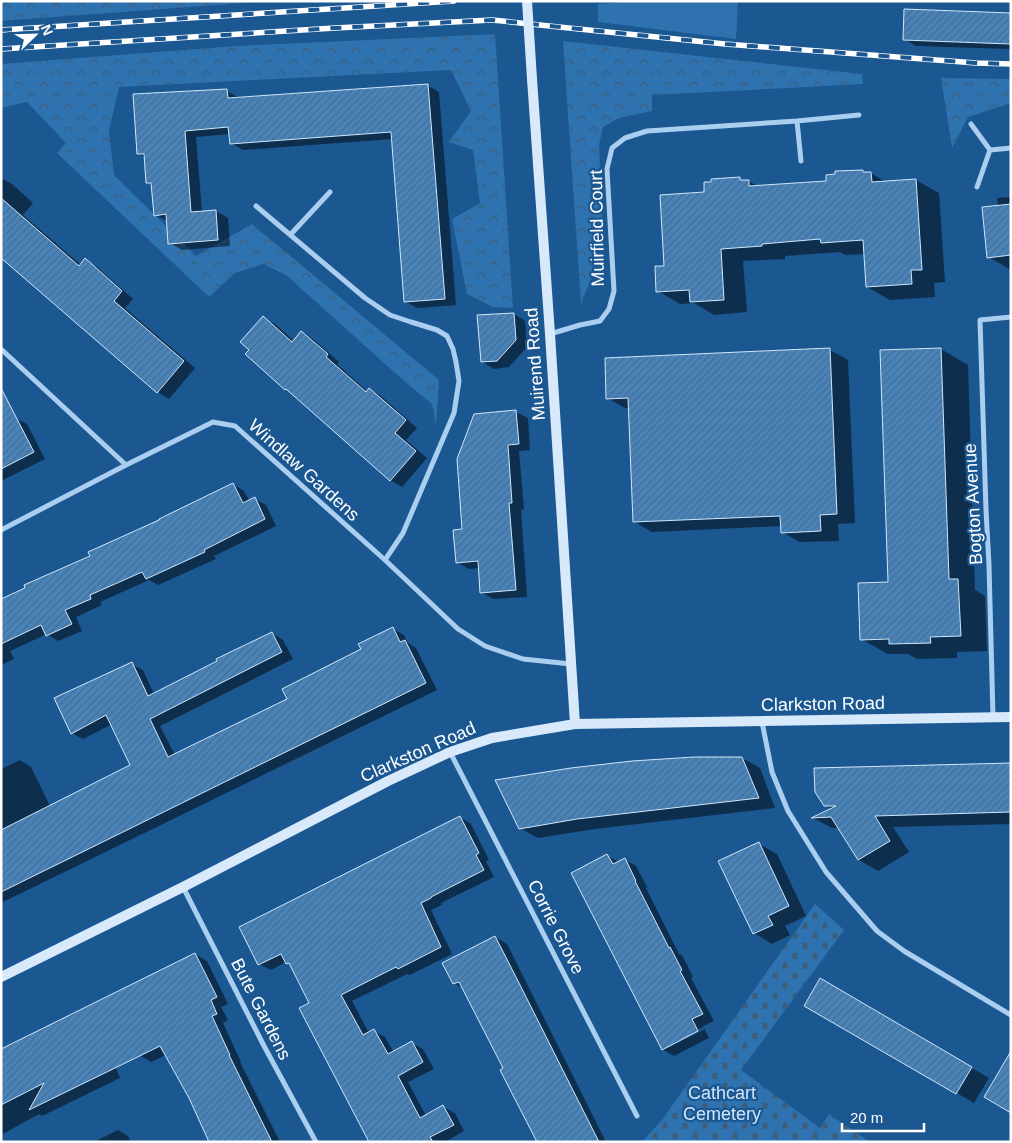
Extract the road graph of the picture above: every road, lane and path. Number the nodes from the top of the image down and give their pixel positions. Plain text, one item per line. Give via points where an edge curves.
1 (527, 1) edge
2 (859, 115) dead end
3 (797, 121) junction
4 (971, 124) dead end
5 (1011, 148) edge
6 (990, 150) junction
7 (801, 161) dead end
8 (978, 187) dead end
9 (330, 192) dead end
10 (256, 206) dead end
11 (291, 234) junction
12 (1011, 317) edge
13 (550, 334) junction
14 (1, 349) edge
15 (126, 465) junction
16 (1, 530) edge
17 (384, 560) junction
18 (571, 664) junction
19 (993, 717) junction
20 (1011, 717) edge
21 (762, 721) junction
22 (575, 724) junction
23 (450, 752) junction
24 (183, 887) junction
25 (1, 977) edge
26 (1011, 1015) edge
27 (637, 1116) dead end
28 (316, 1142) edge

1 - 13 main road, Muirend Road, bridge
2 - 3 street, Muirfield Court
3 - 7 street
3 - 13 street, Muirfield Court via 647,131 625,138 612,148 607,169 614,291 609,309 600,321
4 - 6 street
5 - 6 street
6 - 8 street
9 - 11 street
10 - 11 street
11 - 17 street via 365,298 390,315 437,330 447,336 453,349 459,381 454,413 403,533
12 - 19 street, Bogton Avenue via 980,320
13 - 18 main road, Muirend Road
14 - 15 street
15 - 16 street, Windlaw Gardens
15 - 17 street, Windlaw Gardens via 213,422 235,426
17 - 18 street, Windlaw Gardens via 458,629 485,646 523,659
18 - 22 main road, Muirend Road
19 - 20 main road, Clarkston Road
19 - 21 main road, Clarkston Road
21 - 22 main road, Clarkston Road
21 - 26 street via 772,772 788,811 826,872 877,931 904,951
22 - 23 main road, Clarkston Road via 492,738
23 - 24 main road, Clarkston Road
23 - 27 street, Corrie Grove
24 - 25 main road, Clarkston Road
24 - 28 street, Bute Gardens

